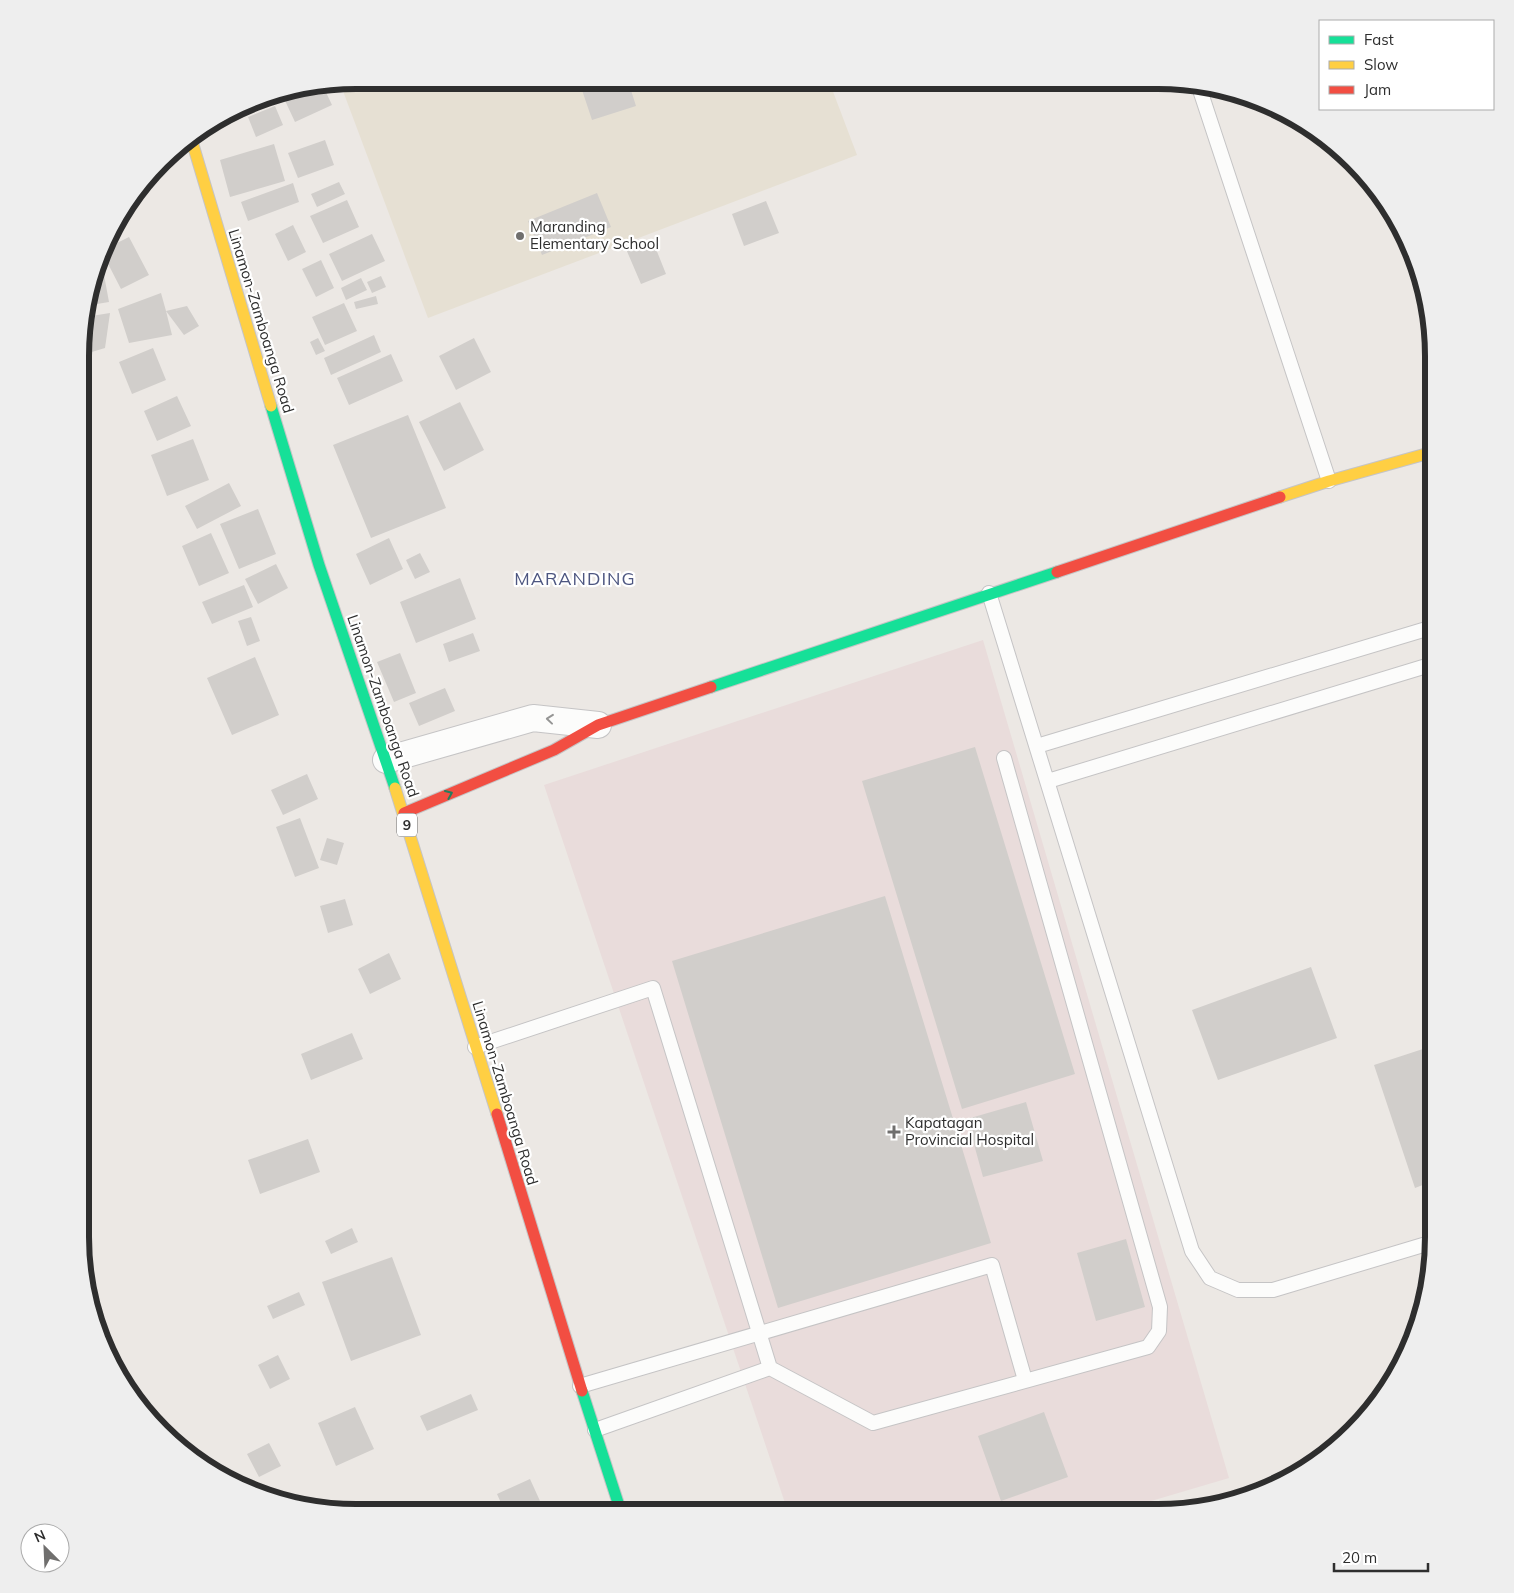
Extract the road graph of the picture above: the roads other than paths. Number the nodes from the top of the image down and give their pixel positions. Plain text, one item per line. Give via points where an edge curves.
1 (1201, 92) edge
2 (193, 144) edge
3 (1425, 454) edge
4 (1329, 481) junction
5 (989, 593) junction
6 (1425, 629) edge
7 (1425, 666) edge
8 (598, 725) junction
9 (1037, 746) junction
10 (1004, 758) dead end
11 (386, 760) junction
12 (1048, 781) junction
13 (404, 813) junction
14 (475, 1047) junction
15 (1425, 1244) edge
16 (760, 1333) junction
17 (770, 1368) junction
18 (1026, 1380) junction
19 (580, 1386) junction
20 (595, 1430) junction
21 (618, 1504) edge

1 - 4 lane
2 - 11 main road, Linamon-Zamboanga Road / 9 via 319,565
3 - 4 main road
4 - 5 main road
5 - 8 main road
5 - 9 lane
6 - 9 lane
7 - 12 lane
8 -> 11 street via 533,718
13 -> 8 main road via 554,750
9 - 12 lane
10 - 18 lane via 1160,1308 1159,1331 1148,1346
11 - 13 main road, Linamon-Zamboanga Road / 9
12 - 15 lane via 1192,1251 1210,1278 1238,1290 1273,1290
13 - 14 main road, Linamon-Zamboanga Road / 9
14 - 16 lane via 653,988
14 - 19 main road, Linamon-Zamboanga Road / 9
16 - 17 lane
16 - 18 lane via 992,1265
16 - 19 lane
17 - 18 lane via 873,1423
17 - 20 lane
19 - 20 main road, Linamon-Zamboanga Road / 9
20 - 21 main road, Linamon-Zamboanga Road / 9

